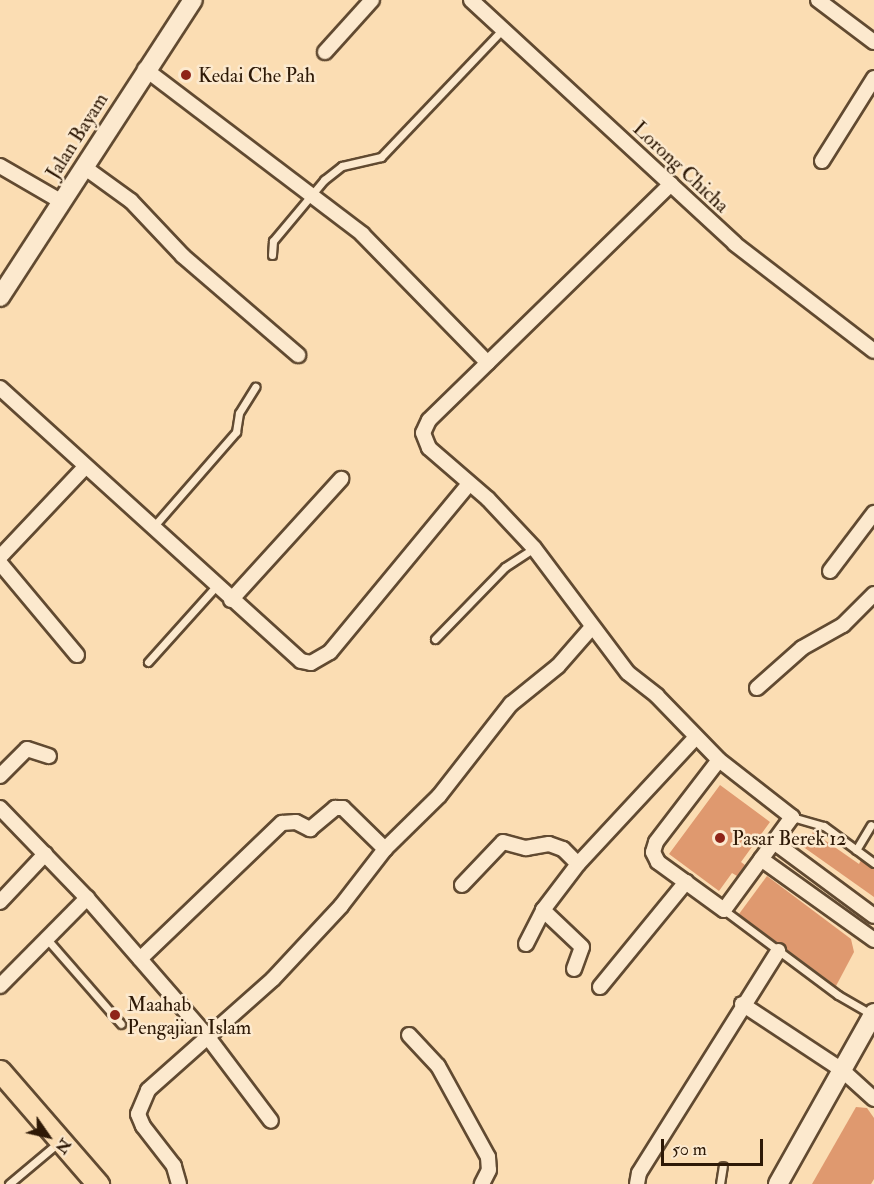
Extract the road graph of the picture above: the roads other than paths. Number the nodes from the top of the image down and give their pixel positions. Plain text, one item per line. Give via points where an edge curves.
1 (193, 0) edge
2 (372, 0) edge
3 (471, 0) edge
4 (818, 0) edge
5 (503, 29) junction
6 (874, 42) edge
7 (325, 52) dead end
8 (145, 69) junction
9 (874, 78) edge
10 (822, 161) dead end
11 (0, 166) edge
12 (84, 167) junction
13 (671, 184) junction
14 (313, 193) junction
15 (62, 202) junction
16 (273, 255) dead end
17 (0, 297) edge
18 (874, 351) edge
19 (298, 355) dead end
20 (488, 363) junction
21 (255, 387) dead end
22 (0, 388) edge
23 (85, 467) junction
24 (340, 479) dead end
25 (468, 485) junction
26 (874, 513) edge
27 (154, 526) junction
28 (534, 548) junction
29 (0, 557) edge
30 (0, 563) edge
31 (830, 571) dead end
32 (217, 585) junction
33 (874, 594) edge
34 (231, 600) junction
35 (592, 627) junction
36 (435, 639) dead end
37 (77, 655) dead end
38 (148, 662) dead end
39 (757, 688) dead end
40 (694, 739) junction
41 (49, 756) dead end
42 (719, 760) junction
43 (0, 776) edge
44 (0, 808) edge
45 (792, 817) junction
46 (871, 825) dead end
47 (774, 842) junction
48 (386, 849) junction
49 (856, 850) junction
50 (45, 854) junction
51 (761, 859) junction
52 (874, 863) edge
53 (578, 864) junction
54 (686, 882) junction
55 (462, 885) dead end
56 (87, 898) junction
57 (0, 902) edge
58 (543, 910) junction
59 (724, 910) junction
60 (874, 916) edge
61 (46, 938) junction
62 (874, 940) edge
63 (526, 944) dead end
64 (778, 951) junction
65 (140, 960) junction
66 (574, 969) dead end
67 (0, 986) edge
68 (600, 987) dead end
69 (742, 1004) junction
70 (873, 1014) edge
71 (121, 1024) dead end
72 (409, 1035) dead end
73 (207, 1036) junction
74 (842, 1070) junction
75 (0, 1071) edge
76 (874, 1099) edge
77 (271, 1121) dead end
78 (61, 1141) junction
79 (723, 1166) dead end
80 (9, 1184) edge
81 (98, 1184) edge
82 (179, 1184) edge
83 (482, 1184) edge
84 (637, 1184) edge
85 (720, 1184) edge
86 (777, 1184) edge

1 - 8 main road, Jalan Bayam
2 - 7 street
3 - 5 street, Lorong Chicha
4 - 6 street
5 - 13 street, Lorong Chicha
5 - 14 lane via 381,157 342,166
8 - 12 main road, Jalan Bayam
8 - 14 street
9 - 10 street
11 - 15 street
12 - 15 main road, Jalan Bayam
12 - 19 street via 131,201 183,256
13 - 18 street, Lorong Chicha via 735,244
13 - 20 street
14 - 16 lane via 273,241
14 - 20 street via 362,234
15 - 17 main road, Jalan Bayam
20 - 25 street via 429,420 423,433 429,448
21 - 27 lane via 238,413 236,432
22 - 23 street
23 - 27 street
23 - 29 street
24 - 34 street
25 - 28 street via 488,499
25 - 34 street via 321,659 301,661
26 - 31 street
27 - 32 street
28 - 35 street
28 - 36 lane via 505,567
30 - 37 street
32 - 34 street
32 - 38 lane
33 - 39 street via 843,625 801,648
35 - 40 street via 628,673 657,696
35 - 48 street via 558,666 511,705 439,796
40 - 42 street
40 - 53 street
41 - 43 street via 27,749
42 - 45 street
42 - 54 street via 653,847 658,862
44 - 50 street
45 - 47 street
45 - 49 lane via 824,826
46 - 49 lane
47 - 51 street
47 - 60 street
48 - 65 street via 343,808 335,808 310,829 296,822 282,823
48 - 73 street via 341,906 273,979
49 - 52 lane
50 - 56 street
50 - 57 street
51 - 59 street
51 - 62 street
53 - 55 street via 563,849 549,844 526,848 503,842
53 - 58 street
54 - 59 street
54 - 68 street
56 - 61 street
56 - 65 street
58 - 63 street
58 - 66 street via 582,947
59 - 64 lane
61 - 67 street
61 - 71 lane
64 - 69 street
64 - 70 lane
65 - 73 street
69 - 74 street
69 - 84 street via 639,1173
70 - 74 main road
72 - 83 street via 438,1066 488,1157 489,1170
73 - 77 street
73 - 82 street via 148,1090 140,1103 143,1126 174,1166
74 - 76 street
74 - 86 main road
75 - 78 main road
78 - 80 lane
78 - 81 main road
79 - 85 lane

